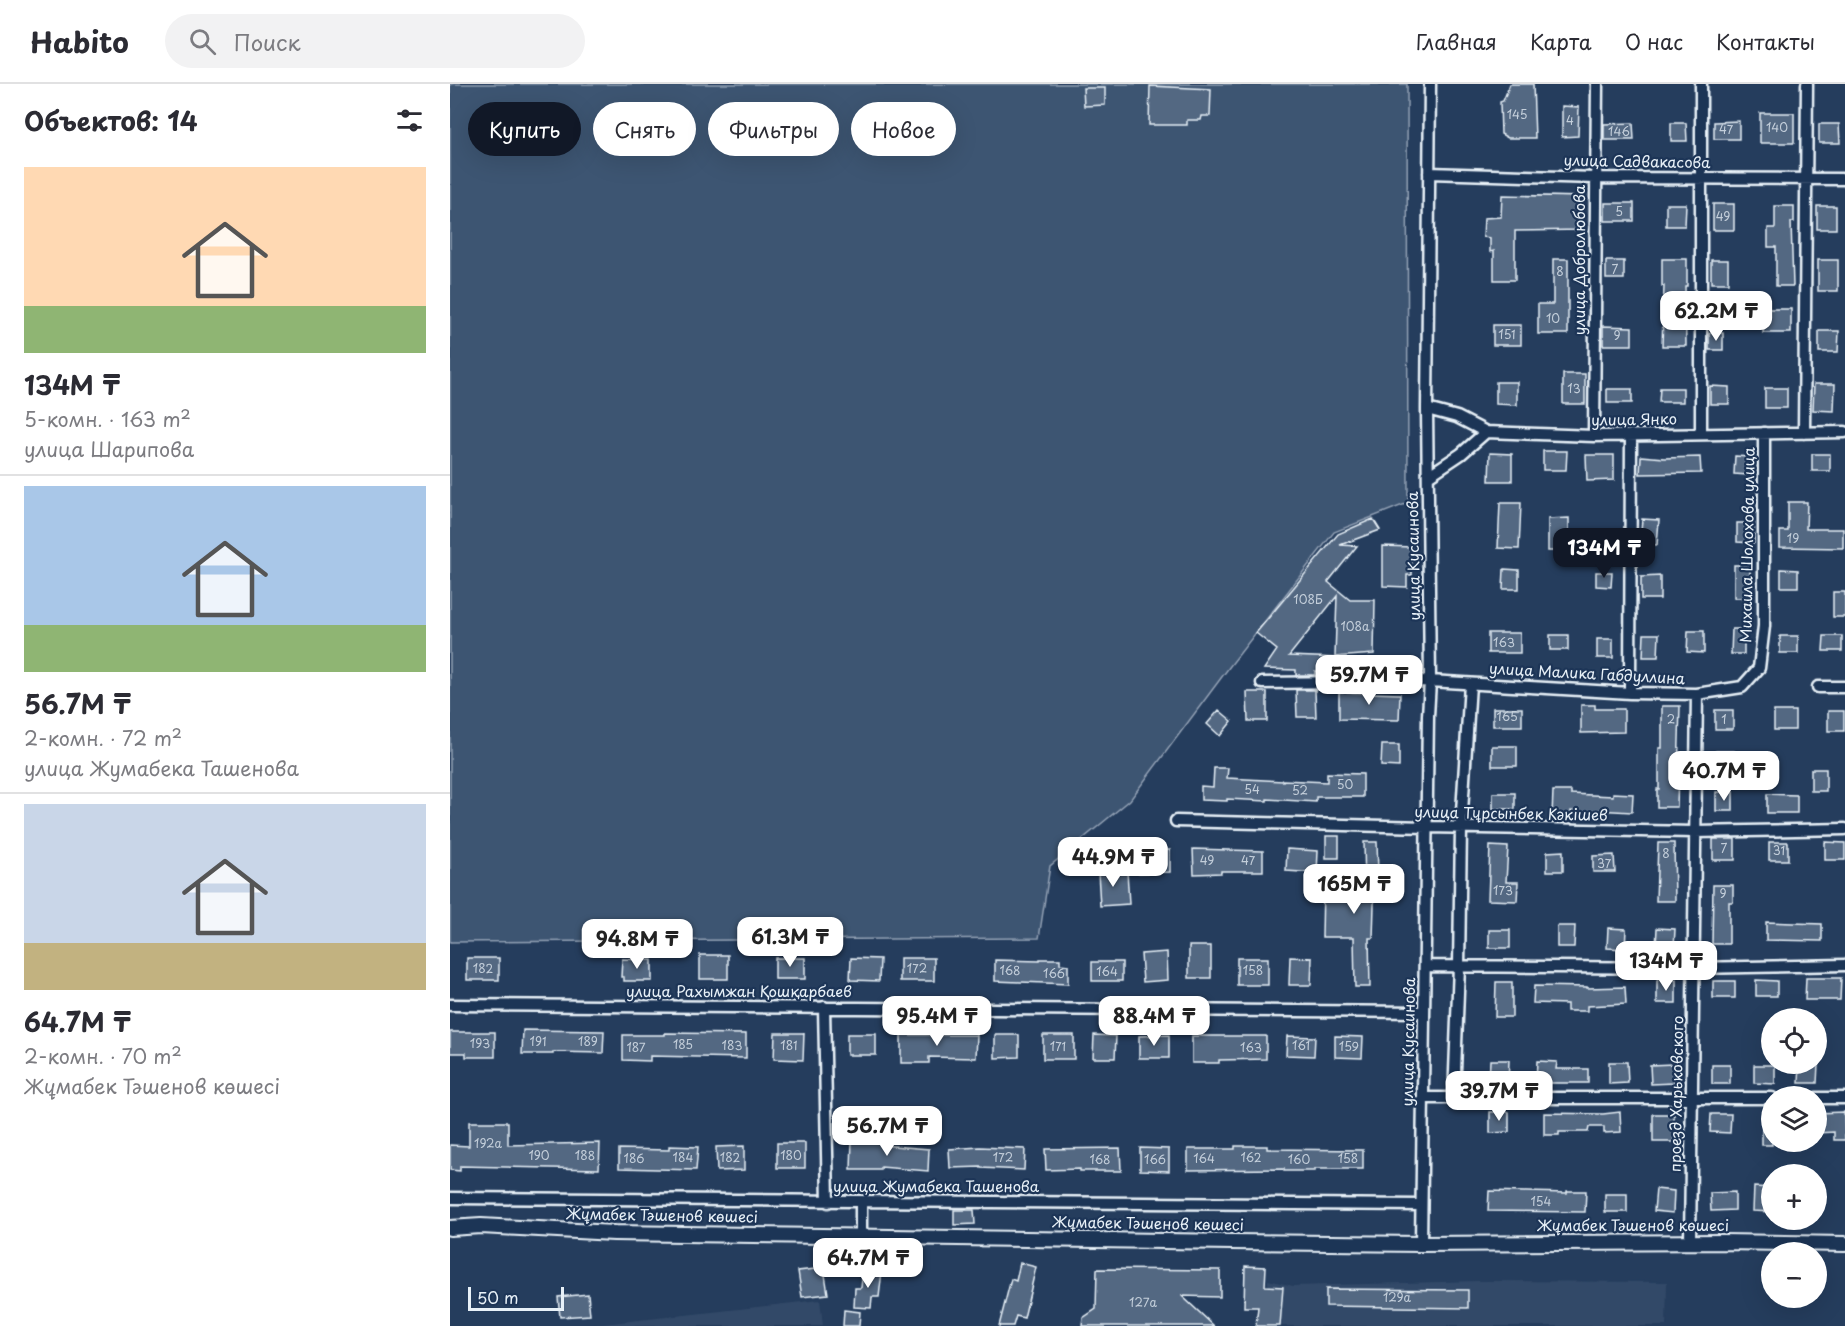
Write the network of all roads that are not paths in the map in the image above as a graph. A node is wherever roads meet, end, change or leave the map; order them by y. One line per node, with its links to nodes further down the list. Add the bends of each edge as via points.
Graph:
1 (1430, 84): 5 (street, улица Кусаинова)
2 (1597, 84): 6 (street, улица Добролюбова)
3 (1701, 84): 7 (street)
4 (1807, 84): 8 (street)
5 (1429, 173): 6 (street, улица Садвакасова); 10 (street, улица Кусаинова)
6 (1595, 178): 7 (street, улица Садвакасова); 17 (street, улица Добролюбова)
7 (1701, 178): 8 (street, улица Садвакасова); 15 (street)
8 (1806, 179): 9 (street, улица Садвакасова); 14 (street)
9 (1845, 179)
10 (1427, 409): 11 (street, улица Янко, via 1457,417); 18 (street, улица Кусаинова)
11 (1486, 432): 17 (street, улица Янко); 18 (street)
12 (1845, 432): 14 (street, улица Янко)
13 (1764, 433): 14 (street, улица Янко); 15 (street, улица Янко); 22 (street, Михаила Шолохова улица, via 1764,626 1759,668)
14 (1804, 433)
15 (1701, 434): 16 (street, улица Янко)
16 (1631, 435): 17 (street, улица Янко); 25 (street)
17 (1594, 436)
18 (1428, 476): 19 (street, улица Кусаинова)
19 (1430, 681): 20 (street, улица Малика Габдуллина); 21 (street, улица Малика Габдуллина); 28 (street, улица Кусаинова)
20 (1262, 683)
21 (1470, 684): 25 (street, улица Малика Габдуллина); 29 (street)
22 (1742, 687): 26 (street, улица Малика Габдуллина)
23 (1818, 687): 24 (street)
24 (1845, 687)
25 (1630, 693): 26 (street, улица Малика Габдуллина)
26 (1697, 694): 31 (street, проезд Харьковского)
27 (1176, 821): 28 (street, улица Тұрсынбек Кәкішев)
28 (1427, 827): 29 (street, улица Тұрсынбек Кәкішев); 33 (street, улица Кусаинова)
29 (1461, 828): 31 (street, улица Тұрсынбек Кәкішев); 34 (street)
30 (1845, 830): 31 (street, улица Тұрсынбек Кәкішев)
31 (1695, 832): 35 (street, проезд Харьковского)
32 (1845, 965): 35 (street)
33 (1425, 966): 34 (street); 38 (street, улица Кусаинова)
34 (1459, 966): 35 (street); 40 (street)
35 (1694, 968): 44 (street, проезд Харьковского)
36 (450, 1005): 37 (street, улица Рахымжан Қошқарбаев)
37 (824, 1007): 38 (street, улица Рахымжан Қошқарбаев); 46 (street)
38 (1424, 1012): 39 (street, улица Кусаинова)
39 (1423, 1098): 40 (street); 48 (street, улица Кусаинова)
40 (1454, 1098): 44 (street)
41 (1761, 1098): 44 (street)
42 (1827, 1098): 43 (street)
43 (1845, 1098)
44 (1692, 1099): 51 (street, проезд Харьковского)
45 (450, 1198): 46 (street, улица Жумабека Ташенова)
46 (828, 1202): 47 (street, улица Жумабека Ташенова)
47 (861, 1202): 48 (street, улица Жумабека Ташенова); 50 (street)
48 (1421, 1205): 52 (street, улица Кусаинова)
49 (450, 1228): 50 (main road, Жұмабек Тәшенов көшесі)
50 (861, 1236): 52 (main road, Жұмабек Тәшенов көшесі)
51 (1690, 1242): 52 (main road, Жұмабек Тәшенов көшесі); 53 (main road, Жұмабек Тәшенов көшесі)
52 (1421, 1244)
53 (1845, 1244)

